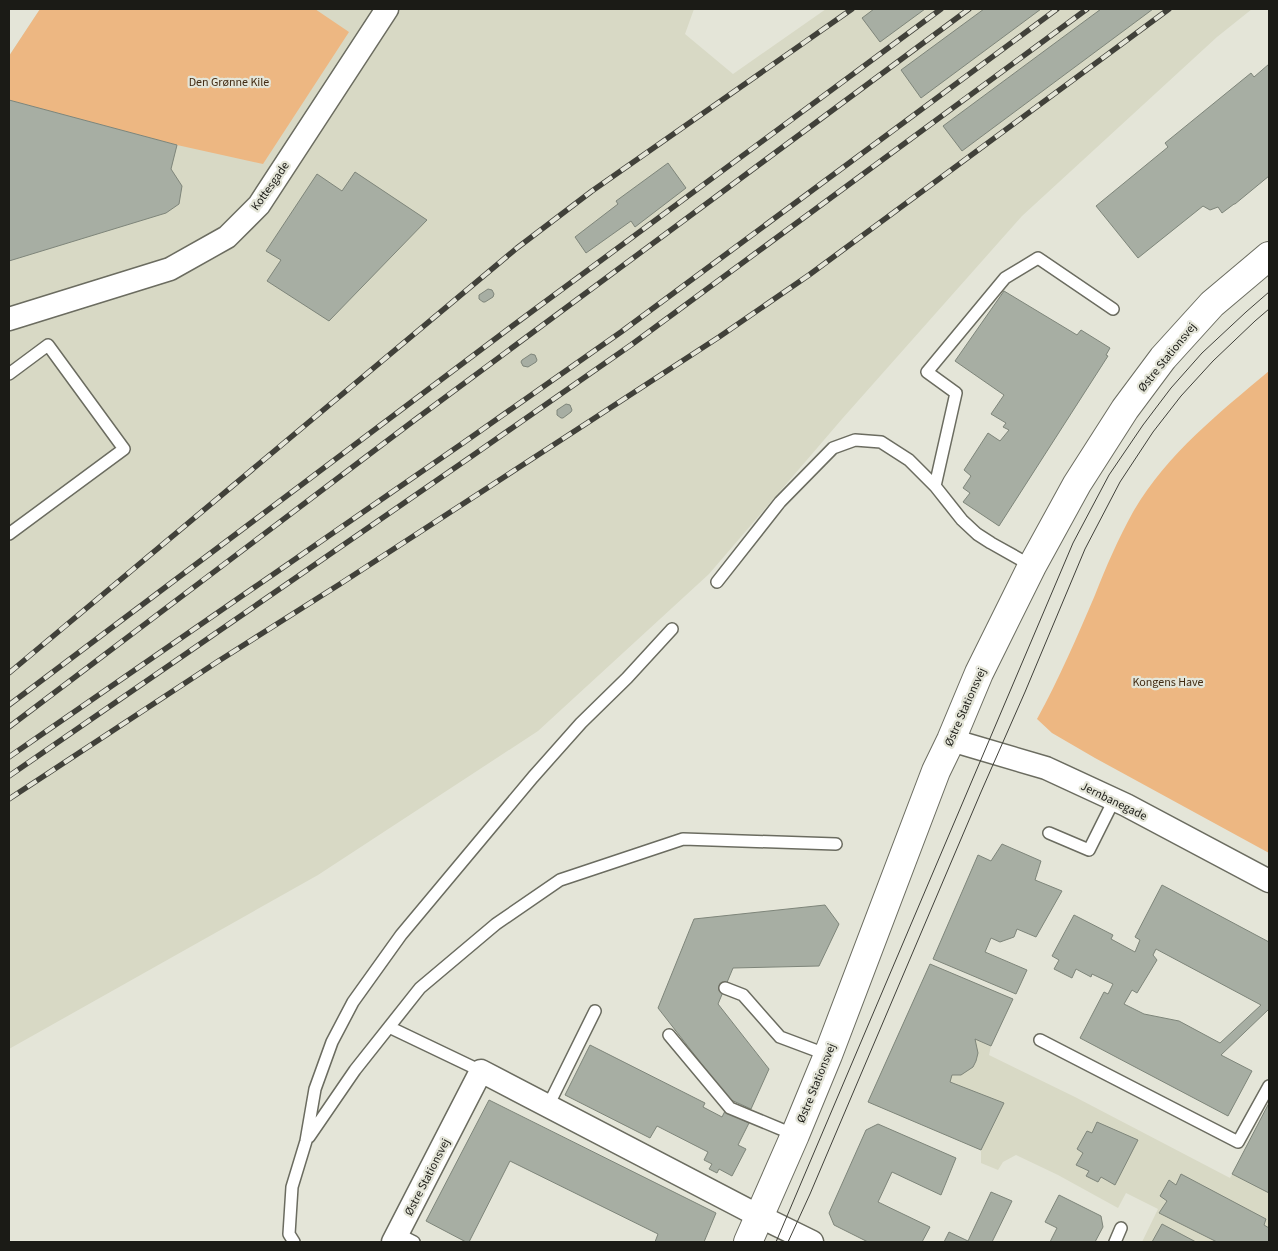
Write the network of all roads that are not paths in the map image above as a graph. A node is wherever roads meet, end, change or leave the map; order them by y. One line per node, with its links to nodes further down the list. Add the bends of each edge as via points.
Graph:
1 (387, 9): 4 (street, Kottesgade, via 259,205 227,238 170,269)
2 (1269, 256): 8 (street, Østre Stationsvej, via 1212,304 1163,358 1077,484)
3 (1113, 309): 6 (lane, via 1038,258 1005,278 927,372 956,393)
4 (9, 320)
5 (9, 374): 7 (lane, via 48,345 124,449)
6 (935, 486): 8 (lane, via 962,520 978,534); 9 (lane, via 909,460 882,442 855,440 833,448 780,502)
7 (9, 534)
8 (1032, 566): 11 (street, Østre Stationsvej, via 979,673)
9 (717, 582)
10 (672, 629): 26 (lane, via 533,777 395,943 353,1002 332,1042 314,1089)
11 (951, 740): 12 (street, Jernbanegade, via 1046,768); 21 (street, Østre Stationsvej, via 936,771)
12 (1114, 800): 13 (lane, via 1089,850); 15 (street, Jernbanegade)
13 (1049, 833)
14 (836, 844): 18 (lane, via 683,839 560,880 496,924 420,988)
15 (1269, 881)
16 (725, 988): 21 (lane, via 742,995 780,1037)
17 (596, 1011): 24 (lane)
18 (389, 1027): 22 (lane); 26 (lane)
19 (668, 1035): 25 (lane, via 730,1108)
20 (1040, 1040): 23 (lane, via 1238,1142)
21 (828, 1055): 25 (street, Østre Stationsvej)
22 (481, 1071): 24 (street); 29 (street, Østre Stationsvej)
23 (1269, 1086)
24 (548, 1106): 27 (street)
25 (795, 1135): 27 (street, Østre Stationsvej)
26 (306, 1141): 30 (lane, via 292,1187 289,1234)
27 (759, 1216): 31 (street, Østre Stationsvej); 32 (street)
28 (1122, 1228): 33 (lane)
29 (402, 1240)
30 (294, 1242)
31 (748, 1242)
32 (812, 1242)
33 (1114, 1242)

